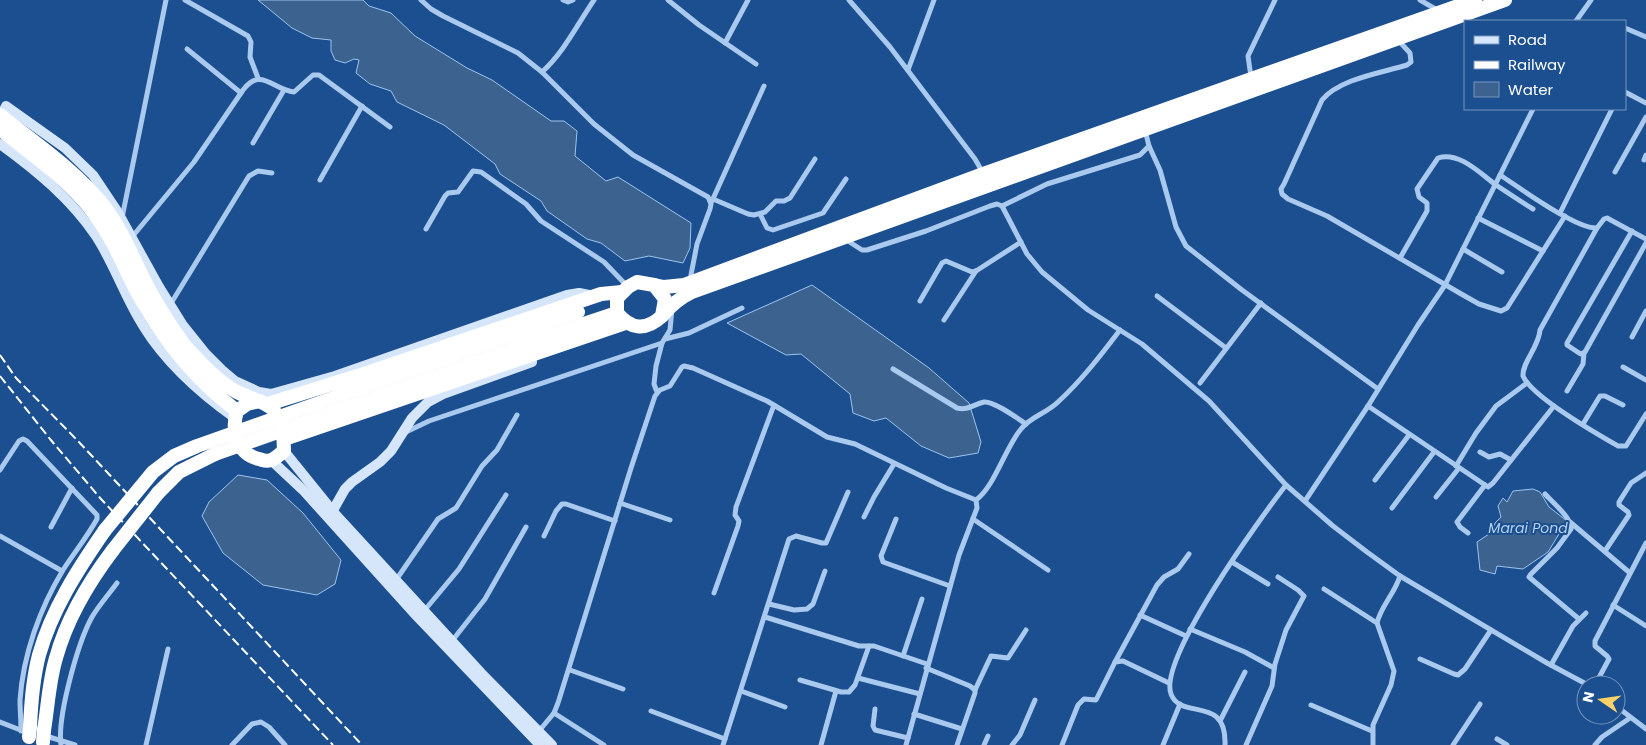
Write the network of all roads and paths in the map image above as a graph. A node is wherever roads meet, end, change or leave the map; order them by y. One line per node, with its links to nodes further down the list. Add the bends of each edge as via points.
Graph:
1 (166, 0): 58 (street)
2 (185, 0): 26 (street, via 248,36 250,57)
3 (421, 0): 25 (street, via 431,10 507,47)
4 (563, 0): 5 (street)
5 (573, 0)
6 (594, 0): 25 (street, via 562,51)
7 (668, 0): 21 (street)
8 (748, 0): 21 (street)
9 (849, 0): 24 (street)
10 (934, 0): 24 (street)
11 (1275, 0): 27 (street, via 1248,56)
12 (1420, 0): 16 (street)
13 (1475, 0): 16 (highway)
14 (1505, 0): 20 (highway)
15 (1591, 0): 17 (street)
16 (1442, 12): 27 (highway)
17 (1577, 20)
18 (1626, 28): 19 (street)
19 (1646, 37)
20 (1397, 39): 40 (highway); 68 (street, via 1410,53 1411,62 1328,92 1281,189 1288,198 1327,216)
21 (725, 43): 23 (street)
22 (187, 48): 30 (street)
23 (756, 64)
24 (908, 70): 47 (street, via 975,158)
25 (542, 72): 52 (street, via 594,124 633,155)
26 (258, 78): 29 (street); 30 (street, via 248,83)
27 (1251, 80): 47 (highway)
28 (764, 86): 52 (street)
29 (284, 90): 33 (street, via 294,92 313,75 319,75); 41 (street)
30 (241, 93): 62 (street, via 194,162)
31 (1626, 93): 32 (street)
32 (1646, 103)
33 (362, 106): 38 (street); 50 (street)
34 (1532, 110): 48 (street)
35 (1612, 110): 56 (street)
36 (2, 113): 58 (street, via 65,148 106,192); 90 (highway, bridge, via 84,183 103,206 118,227 171,326)
37 (1646, 118): 45 (street)
38 (390, 127)
39 (0, 129): 90 (highway, via 69,184 86,203 118,251 140,298)
40 (1144, 130): 43 (street); 63 (highway)
41 (253, 143)
42 (0, 144): 107 (street, via 30,165 84,220 104,248 139,318 193,386)
43 (1149, 146): 53 (street, via 1140,155 1047,184); 79 (street, via 1160,170 1176,227 1186,246)
44 (815, 160): 55 (street, via 790,198 776,201)
45 (1615, 172)
46 (272, 173): 80 (street, via 258,171 249,176)
47 (983, 174): 71 (highway)
48 (1500, 176): 51 (street); 56 (street)
49 (846, 179): 55 (street, via 823,213 773,230 767,228)
50 (320, 180)
51 (1496, 185): 54 (street); 57 (street); 68 (street, via 1467,164 1447,157 1438,158 1417,189 1419,197 1427,203 1426,211)
52 (712, 202): 55 (street, via 748,214); 71 (street, via 697,244)
53 (1002, 206): 63 (street, via 990,206 868,250); 65 (street)
54 (1532, 208)
55 (760, 214)
56 (1562, 215): 59 (street, via 1586,227); 67 (street)
57 (1478, 218): 66 (street); 67 (street)
58 (122, 219): 62 (street)
59 (1597, 228): 61 (street, via 1607,218); 98 (street, via 1540,330 1540,338 1522,373)
60 (426, 229): 74 (street, via 445,196 458,192 476,170 526,204 541,221 604,262)
61 (1632, 231): 64 (street); 92 (street, via 1567,343 1579,354)
62 (132, 237): 80 (street)
63 (844, 238): 78 (highway, via 692,292)
64 (1646, 241): 92 (street)
65 (1021, 242): 69 (street); 87 (street, via 1042,272 1088,310)
66 (1463, 249): 70 (street); 73 (street)
67 (1542, 251): 73 (street, via 1505,310 1479,304)
68 (1400, 258): 73 (street)
69 (976, 270): 77 (street, via 972,272 946,261 942,263); 85 (street)
70 (1502, 272)
71 (690, 282): 72 (highway, via 664,287)
72 (654, 285): 74 (highway, via 637,282); 83 (highway, via 665,299)
73 (1445, 285): 99 (street)
74 (623, 293): 75 (highway); 84 (highway); 86 (highway)
75 (595, 296): 96 (street, via 567,295 335,376 271,394); 102 (highway, via 364,374)
76 (1157, 296): 91 (street)
77 (920, 301)
78 (673, 303): 83 (highway); 89 (street, via 670,330)
79 (1261, 304): 91 (street); 99 (street)
80 (170, 305): 96 (street)
81 (742, 308): 89 (street, via 689,333)
82 (1646, 311): 88 (street)
83 (662, 316): 86 (highway, via 644,327)
84 (581, 318): 86 (highway); 218 (highway, bridge, via 215,454 179,472 113,550 86,590 68,624); 218 (highway, bridge, via 197,446 174,456 153,472 81,564 52,619 39,655 31,697)
85 (944, 320)
86 (618, 321): 112 (street, via 594,338 433,398 419,409); 114 (highway)
87 (1120, 330): 110 (street, via 1058,402); 124 (street, via 1142,344 1209,400)
88 (1632, 336)
89 (663, 341): 101 (street, via 656,366 654,384); 112 (street, via 428,421)
90 (179, 348): 96 (highway); 107 (highway)
91 (1226, 348): 97 (street)
92 (1584, 353): 100 (street, via 1583,364)
93 (1623, 366): 95 (street)
94 (893, 369): 110 (street, via 957,408 967,409 988,402)
95 (1646, 380)
96 (231, 383): 102 (highway)
97 (1200, 383)
98 (1527, 383): 106 (street); 120 (street, via 1496,406 1476,433)
99 (1378, 389): 105 (street)
100 (1567, 391)
101 (657, 392): 103 (street, via 670,386 682,367 689,367); 133 (street)
102 (264, 402): 107 (highway, via 247,404); 114 (highway, via 274,410 284,433)
103 (774, 405): 119 (street, via 827,437 855,444); 162 (street, via 736,507 738,526)
104 (1623, 405): 111 (street, via 1600,396)
105 (1368, 406): 113 (street); 132 (street)
106 (1554, 406): 111 (street); 118 (street)
107 (236, 414): 117 (highway, via 236,440 241,447 256,458)
108 (1646, 414): 111 (street, via 1623,447)
109 (517, 415): 157 (street, via 456,508 438,519)
110 (1026, 424): 131 (street)
111 (1583, 424)
112 (402, 434): 135 (street, via 380,462 345,489)
113 (1409, 434): 115 (street); 123 (street)
114 (284, 445): 117 (highway); 135 (street)
115 (1434, 452): 120 (street); 134 (street)
116 (1480, 452): 118 (street, via 1491,457 1498,453)
117 (272, 460): 195 (street, via 382,579)
118 (1511, 460): 125 (street, via 1490,486)
119 (894, 464): 131 (street); 136 (street)
120 (1458, 467): 125 (street); 130 (street)
121 (0, 470): 126 (street, via 16,444 23,439)
122 (1646, 473): 148 (street, via 1631,483 1619,502 1629,515)
123 (1375, 480)
124 (1286, 485): 132 (street); 150 (street)
125 (1485, 485): 144 (street, via 1458,518 1458,525)
126 (72, 488): 142 (street); 152 (street, via 98,519)
127 (848, 492): 164 (street, via 826,543 796,536 789,539)
128 (1544, 494): 141 (street)
129 (506, 495): 166 (street, via 459,569)
130 (1436, 497)
131 (976, 500): 138 (street)
132 (1306, 501): 155 (street)
133 (620, 503): 139 (street); 140 (street)
134 (1392, 508)
135 (332, 512): 157 (street)
136 (864, 517)
137 (896, 519): 160 (street, via 881,556 883,562)
138 (973, 519): 151 (street); 160 (street)
139 (670, 520)
140 (615, 521): 146 (street, via 562,504); 186 (street)
141 (1570, 522): 148 (street); 170 (street, via 1571,529 1530,577)
142 (51, 526)
143 (526, 527): 177 (street, via 485,599)
144 (1468, 533)
145 (0, 536): 152 (street)
146 (544, 536)
147 (1646, 543): 154 (street)
148 (1605, 551): 154 (street)
149 (1189, 554): 168 (street, via 1178,569 1160,580)
150 (1232, 562): 159 (street); 173 (street)
151 (1048, 570)
152 (62, 571): 218 (street, via 34,632 25,665 20,700)
153 (825, 571): 164 (street, via 813,604 807,610)
154 (1630, 573): 165 (street)
155 (1400, 576): 171 (street); 175 (street)
156 (1278, 577): 185 (street, via 1304,596 1286,630)
157 (396, 580): 166 (street)
158 (117, 582): 222 (street, via 84,634 68,691)
159 (1268, 584)
160 (950, 586): 184 (street)
161 (1324, 589): 171 (street)
162 (714, 593)
163 (922, 599): 180 (street)
164 (769, 604): 169 (street)
165 (1613, 605): 172 (street); 188 (street, via 1594,641 1609,659)
166 (424, 611): 177 (street)
167 (1586, 613): 170 (street)
168 (1140, 615): 176 (street); 182 (street)
169 (765, 617): 178 (street, via 859,646); 196 (street)
170 (1579, 619): 183 (street)
171 (1377, 623): 216 (street, via 1394,670)
172 (1646, 626)
173 (1190, 629): 176 (street); 185 (street)
174 (1026, 630): 194 (street, via 1008,658 991,656)
175 (1491, 630): 181 (street, via 1458,675); 183 (street)
176 (1186, 636): 192 (street)
177 (452, 641): 195 (street)
178 (869, 646): 180 (street); 189 (street)
179 (168, 649): 224 (street)
180 (903, 656): 184 (street)
181 (1420, 659)
182 (1115, 662): 192 (street, via 1123,661); 236 (street, via 1096,700 1084,699 1078,705)
183 (1551, 665): 190 (street)
184 (927, 666): 194 (street); 198 (street)
185 (1274, 668): 239 (street, via 1270,694)
186 (570, 670): 193 (street); 206 (street)
187 (1245, 672): 210 (street)
188 (1601, 675)
189 (858, 678): 197 (street, via 849,692); 198 (street)
190 (1576, 679)
191 (800, 680): 197 (street)
192 (1169, 683): 200 (street, via 1171,695)
193 (623, 689)
194 (975, 690): 214 (street)
195 (493, 691): 215 (street); 227 (street)
196 (740, 691): 203 (street); 220 (street)
197 (836, 691): 231 (street)
198 (920, 694): 207 (street)
199 (1035, 700): 235 (street, via 1020,735)
200 (1180, 704): 210 (street); 237 (street)
201 (1480, 704): 241 (street)
202 (1311, 705): 216 (street)
203 (785, 707)
204 (875, 709): 219 (street, via 875,730)
205 (651, 711): 220 (street)
206 (554, 713): 215 (street); 229 (street)
207 (914, 714): 214 (street); 219 (street)
208 (1626, 715): 209 (street)
209 (1630, 718): 213 (street); 243 (street)
210 (1221, 719): 238 (street)
211 (1646, 721): 213 (street)
212 (0, 722): 218 (street)
213 (1644, 728)
214 (962, 730): 233 (street)
215 (538, 731): 228 (street)
216 (1372, 731): 240 (street)
217 (988, 736): 234 (street)
218 (34, 737): 222 (street)
219 (908, 738): 232 (street)
220 (725, 739): 230 (street)
221 (1497, 739): 242 (street)
222 (61, 742): 223 (street)
223 (75, 745)
224 (146, 745)
225 (232, 745): 226 (street, via 252,724 261,722)
226 (286, 745)
227 (540, 745)
228 (552, 745)
229 (604, 745)
230 (723, 745)
231 (821, 745)
232 (906, 745)
233 (957, 745)
234 (984, 745)
235 (1012, 745)
236 (1062, 745)
237 (1163, 745)
238 (1225, 745)
239 (1246, 745)
240 (1373, 745)
241 (1453, 745)
242 (1506, 745)
243 (1595, 745)

